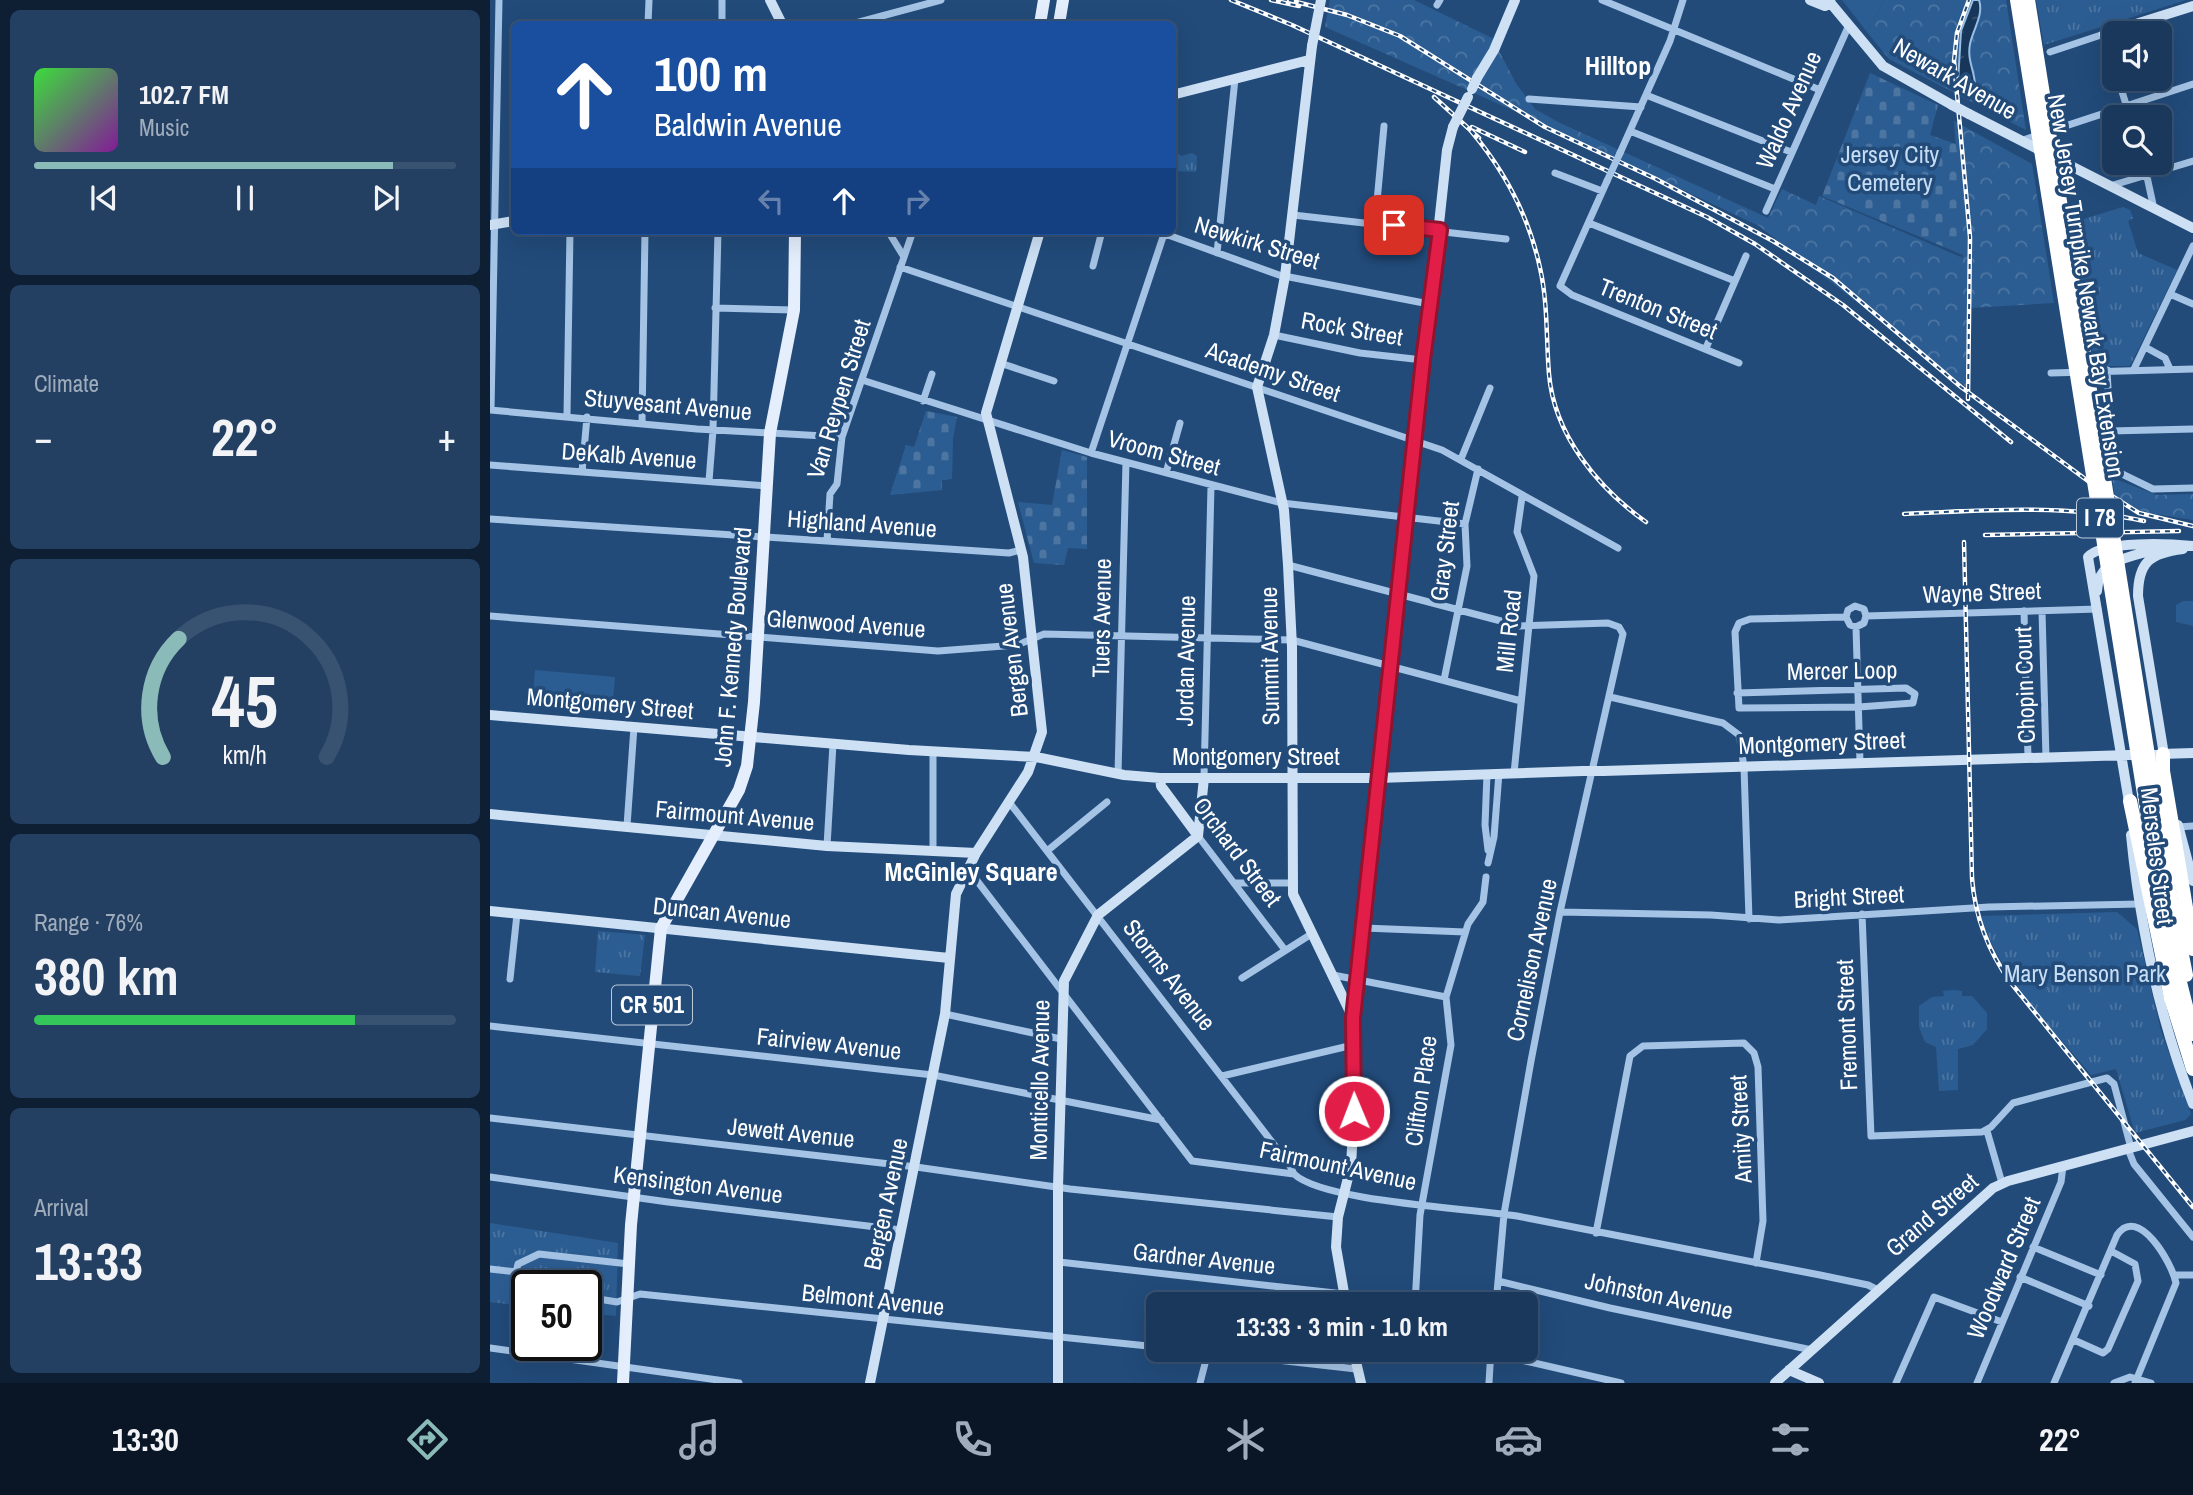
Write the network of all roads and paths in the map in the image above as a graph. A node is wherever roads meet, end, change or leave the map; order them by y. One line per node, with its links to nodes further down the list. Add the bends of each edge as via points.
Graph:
1 (499, 0): 58 (street)
2 (649, 0): 18 (street)
3 (722, 0): 19 (street)
4 (770, 0): 20 (main road)
5 (941, 0): 21 (street)
6 (1044, 0): 22 (main road)
7 (1050, 0): 23 (main road)
8 (1063, 0): 24 (main road)
9 (1321, 0): 30 (main road, bridge)
10 (1515, 0): 60 (main road, bridge, via 1453,127)
11 (1602, 0): 27 (street)
12 (1683, 0): 27 (street)
13 (1810, 0): 16 (main road, via 1825,6)
14 (2017, 0): 226 (highway, New Jersey Turnpike Newark Bay Extension / I 78, bridge, via 2164,919)
15 (2028, 0): 222 (highway, New Jersey Turnpike Newark Bay Extension / I 78, bridge, via 2172,906)
16 (1830, 1): 26 (main road, Newark Avenue)
17 (2193, 6): 25 (main road)
18 (648, 21)
19 (722, 21)
20 (780, 21)
21 (863, 21)
22 (1040, 21)
23 (1047, 21)
24 (1060, 21)
25 (2145, 21)
26 (1849, 25): 33 (street, Waldo Avenue); 43 (main road, Newark Avenue, bridge, via 1883,66)
27 (1674, 29): 33 (street); 36 (street)
28 (2102, 35): 29 (street)
29 (2050, 52)
30 (1309, 60): 31 (main road); 54 (main road)
31 (1235, 79): 35 (main road); 73 (street)
32 (2193, 84): 38 (street)
33 (1820, 90): 44 (street, Waldo Avenue)
34 (2122, 91): 38 (street)
35 (1176, 93)
36 (1646, 94): 39 (street); 44 (street)
37 (1529, 99): 39 (street)
38 (2126, 105)
39 (1640, 107): 42 (street)
40 (2102, 113): 43 (street)
41 (1384, 126): 56 (street)
42 (1630, 131): 50 (street); 51 (street, bridge)
43 (2020, 141): 49 (main road, Newark Avenue)
44 (1791, 152): 50 (street, Waldo Avenue)
45 (2193, 160): 46 (street)
46 (2172, 167)
47 (1555, 173): 51 (street)
48 (2147, 175): 49 (street); 52 (street)
49 (2109, 187): 52 (main road, Newark Avenue)
50 (1775, 190): 53 (street, Waldo Avenue)
51 (1602, 191): 57 (street)
52 (2154, 209): 59 (main road, Newark Avenue)
53 (1766, 211)
54 (1293, 215): 56 (street); 78 (main road)
55 (511, 222): 58 (main road)
56 (1375, 223): 60 (street)
57 (1589, 223): 79 (street); 89 (street, Trenton Street, via 1560,286)
58 (492, 225): 104 (street)
59 (2193, 228)
60 (1440, 230): 71 (street); 81 (main road)
61 (570, 235): 105 (street)
62 (645, 235): 108 (street)
63 (718, 235): 84 (street)
64 (796, 235): 85 (main road, John F. Kennedy Boulevard / CR 501)
65 (890, 235): 75 (street)
66 (912, 235): 75 (street, Van Reypen Street)
67 (1039, 235): 83 (main road, Bergen Avenue)
68 (1101, 235): 76 (street)
69 (1159, 235): 87 (street)
70 (1168, 235): 73 (street, Newkirk Street)
71 (1506, 239)
72 (2193, 246): 80 (street)
73 (1217, 253): 78 (street, Newkirk Street)
74 (1746, 256): 79 (street)
75 (904, 257): 77 (street, Van Reypen Street)
76 (1093, 266)
77 (900, 267): 83 (street, Academy Street); 99 (street, Van Reypen Street)
78 (1285, 276): 81 (street, Newkirk Street); 86 (main road)
79 (1735, 281): 89 (street)
80 (2170, 294): 82 (street); 88 (street)
81 (1429, 304): 90 (main road)
82 (2193, 304)
83 (1017, 307): 87 (street, Academy Street); 91 (main road, Bergen Avenue)
84 (715, 308): 85 (street); 111 (street)
85 (794, 310): 113 (main road, John F. Kennedy Boulevard / CR 501)
86 (1274, 335): 90 (street, Rock Street, via 1360,353); 101 (main road)
87 (1129, 342): 101 (street, Academy Street); 116 (street)
88 (2144, 347): 93 (street); 94 (street, via 2165,358)
89 (1706, 348): 92 (street, Trenton Street)
90 (1423, 360): 115 (main road)
91 (1000, 363): 100 (street); 107 (main road, Bergen Avenue)
92 (1739, 363)
93 (2134, 369): 94 (street); 96 (street)
94 (2169, 369): 95 (street)
95 (2193, 369)
96 (2106, 370): 97 (street); 112 (street)
97 (2051, 373)
98 (932, 374): 103 (street)
99 (862, 380): 103 (street, Vroom Street); 114 (street, Van Reypen Street)
100 (1054, 381)
101 (1257, 387): 115 (street, Academy Street); 128 (main road, Summit Avenue)
102 (1490, 388): 117 (street)
103 (923, 401): 107 (street, Vroom Street)
104 (490, 410): 105 (street, Stuyvesant Avenue)
105 (567, 415): 106 (street, Stuyvesant Avenue)
106 (587, 417): 108 (street, Stuyvesant Avenue); 121 (street)
107 (986, 421): 116 (street, Vroom Street); 136 (main road, Bergen Avenue)
108 (642, 423): 111 (street, Stuyvesant Avenue)
109 (1180, 423): 122 (street)
110 (2193, 429): 112 (street)
111 (713, 430): 113 (street, Stuyvesant Avenue); 123 (street)
112 (2110, 431): 126 (street, via 2118,470 2153,489)
113 (769, 433): 114 (street, Stuyvesant Avenue); 124 (main road, John F. Kennedy Boulevard / CR 501)
114 (842, 438): 133 (street, Van Reypen Street, via 837,484 830,494)
115 (1415, 440): 117 (street, Academy Street); 129 (main road)
116 (1091, 453): 118 (street, Vroom Street)
117 (1461, 459): 120 (street, Academy Street)
118 (1126, 462): 122 (street, Vroom Street); 150 (street, Tuers Avenue)
119 (490, 465): 121 (street, DeKalb Avenue)
120 (1478, 469): 127 (street, Academy Street); 131 (street, Gray Street)
121 (582, 472): 123 (street, DeKalb Avenue)
122 (1166, 473): 125 (street, Vroom Street)
123 (709, 481): 124 (street, DeKalb Avenue)
124 (766, 486): 132 (main road, John F. Kennedy Boulevard / CR 501)
125 (1211, 486): 128 (street, Vroom Street); 152 (street, Jordan Avenue)
126 (2193, 488)
127 (1522, 497): 135 (street, Academy Street); 148 (street, Mill Road, via 1517,532 1534,576)
128 (1282, 503): 129 (street, Vroom Street); 137 (main road, Summit Avenue)
129 (1408, 517): 131 (street, Vroom Street); 138 (main road)
130 (490, 519): 132 (street, Highland Avenue)
131 (1465, 524): 141 (street, Gray Street, via 1467,566)
132 (764, 537): 133 (street, Highland Avenue); 151 (main road, John F. Kennedy Boulevard / CR 501)
133 (827, 541): 136 (street, Highland Avenue, via 1009,553)
134 (2191, 547): 139 (main road, via 2149,560 2138,576); 140 (main road, via 2158,549 2105,567 2097,583); 140 (main road, via 2154,544 2091,553 2088,568)
135 (1618, 548)
136 (1021, 550): 153 (main road, Bergen Avenue)
137 (1288, 565): 138 (street); 154 (main road, Summit Avenue)
138 (1399, 594): 141 (street); 155 (main road)
139 (2138, 596): 140 (main road, via 2126,583 2112,582); 167 (main road)
140 (2098, 609): 143 (street, Wayne Street); 169 (main road, Merseles Street)
141 (1457, 610): 148 (street); 156 (street, Gray Street)
142 (2024, 611): 143 (street, Wayne Street); 145 (street, Wayne Street); 171 (street, Chopin Court)
143 (2042, 611): 172 (street, Chopin Court)
144 (490, 616): 151 (street, Glenwood Avenue)
145 (1867, 616): 146 (street, Wayne Street, via 1855,606); 149 (street)
146 (1846, 617): 147 (street, Wayne Street, via 1750,618); 149 (street)
147 (1739, 623): 158 (street, Mercer Loop, via 1735,632)
148 (1530, 627): 159 (street, Cornelison Avenue, via 1608,623 1619,627 1623,640); 160 (street, Mill Road)
149 (1856, 627): 157 (street)
150 (1122, 635): 152 (street, Glenwood Avenue); 153 (street, Glenwood Avenue, via 1044,634); 175 (street, Tuers Avenue)
151 (759, 637): 153 (street, Glenwood Avenue, via 938,651); 164 (main road, John F. Kennedy Boulevard / CR 501)
152 (1208, 638): 154 (street, Glenwood Avenue); 180 (street, Jordan Avenue)
153 (1031, 640): 170 (main road, Bergen Avenue, via 1042,727)
154 (1292, 640): 155 (street, Glenwood Avenue); 178 (main road, Summit Avenue)
155 (1391, 666): 156 (street, Glenwood Avenue); 181 (main road)
156 (1444, 680): 160 (street, Glenwood Avenue)
157 (1858, 690): 158 (street, Mercer Loop); 161 (street); 161 (street, Mercer Loop, via 1906,688 1916,696 1908,705)
158 (1737, 694): 161 (street, Mercer Loop, via 1738,706)
159 (1610, 697): 174 (street, via 1733,727 1742,743); 203 (street, Cornelison Avenue)
160 (1521, 701): 177 (street, Mill Road)
161 (1859, 707): 173 (street)
162 (490, 715): 163 (main road, Montgomery Street)
163 (634, 727): 164 (main road, Montgomery Street); 186 (street)
164 (750, 738): 165 (main road, Montgomery Street); 189 (main road, John F. Kennedy Boulevard / CR 501, via 745,776)
165 (833, 744): 166 (main road, Montgomery Street); 191 (street)
166 (933, 751): 170 (main road, Montgomery Street); 192 (street)
167 (2163, 754): 168 (main road, Montgomery Street); 169 (main road, Montgomery Street); 188 (main road); 213 (highway, via 2162,771)
168 (2193, 754)
169 (2122, 755): 172 (main road, Montgomery Street); 182 (main road, Merseles Street)
170 (1036, 757): 175 (main road, Montgomery Street); 183 (main road, Bergen Avenue)
171 (2028, 758): 172 (main road, Montgomery Street); 173 (main road, Montgomery Street)
172 (2046, 758)
173 (1860, 763): 174 (main road, Montgomery Street)
174 (1744, 767): 177 (main road, Montgomery Street, bridge); 208 (street)
175 (1118, 774): 179 (main road, Montgomery Street)
176 (1493, 774): 177 (main road, Montgomery Street); 181 (main road, Montgomery Street); 195 (street, via 1494,837)
177 (1514, 774)
178 (1293, 777): 180 (main road, Montgomery Street); 181 (main road, Montgomery Street); 200 (main road, Summit Avenue)
179 (1160, 778): 180 (main road, Montgomery Street); 190 (main road, Orchard Street, via 1161,786)
180 (1205, 778): 190 (main road, Jordan Avenue)
181 (1378, 778): 210 (main road)
182 (2130, 801): 201 (main road, Merseles Street); 207 (highway)
183 (1009, 802): 193 (street, Storms Avenue); 194 (main road, Bergen Avenue)
184 (1107, 802): 193 (street)
185 (490, 814): 186 (main road, Fairmount Avenue)
186 (627, 826): 189 (main road, Fairmount Avenue)
187 (2193, 826): 188 (street)
188 (2178, 827): 198 (main road)
189 (713, 835): 191 (main road, Fairmount Avenue); 209 (main road, John F. Kennedy Boulevard / CR 501)
190 (1198, 836): 199 (street, Orchard Street); 206 (main road, Monticello Avenue)
191 (827, 846): 192 (main road, Fairmount Avenue)
192 (933, 850): 194 (main road, Fairmount Avenue)
193 (1047, 851): 206 (street, Storms Avenue)
194 (976, 853): 196 (main road, Bergen Avenue)
195 (1488, 863)
196 (968, 869): 215 (main road, Bergen Avenue, via 956,894); 220 (street, Fairmount Avenue)
197 (1486, 877): 211 (street, via 1483,902)
198 (2193, 881)
199 (1234, 883): 200 (street); 214 (street, Orchard Street)
200 (1292, 883): 212 (main road, Summit Avenue)
201 (2140, 904): 205 (street, Bright Street); 207 (highway); 231 (main road, Merseles Street)
202 (490, 911): 204 (main road, Duncan Avenue)
203 (1560, 912): 208 (street, Bright Street); 252 (street, Cornelison Avenue)
204 (517, 914): 209 (main road, Duncan Avenue); 218 (street)
205 (1862, 914): 208 (street, Bright Street); 239 (street, Fremont Street, via 1871,1136)
206 (1098, 915): 220 (main road, Monticello Avenue); 234 (street, Storms Avenue)
207 (2152, 915): 232 (highway, bridge)
208 (1749, 919)
209 (661, 928): 215 (main road, Duncan Avenue); 228 (main road, John F. Kennedy Boulevard / CR 501)
210 (1367, 929): 211 (street); 219 (main road)
211 (1465, 932): 221 (street)
212 (1313, 933): 214 (street); 216 (main road, Summit Avenue)
213 (2193, 948)
214 (1285, 950): 217 (street)
215 (949, 958): 223 (main road, Bergen Avenue)
216 (1333, 975): 219 (street); 224 (main road, Summit Avenue)
217 (1242, 978)
218 (510, 979)
219 (1359, 979): 221 (street); 224 (main road)
220 (1062, 993): 227 (main road, Monticello Avenue); 238 (street, Fairmount Avenue)
221 (1447, 997): 251 (street, Clifton Place, via 1451,1045)
222 (2193, 1000)
223 (945, 1014): 227 (street); 233 (main road, Bergen Avenue)
224 (1353, 1018): 229 (main road, Summit Avenue)
225 (490, 1026): 228 (street, Fairview Avenue)
226 (2193, 1034)
227 (1061, 1039): 235 (main road, Monticello Avenue)
228 (647, 1044): 233 (street, Fairview Avenue); 241 (main road, John F. Kennedy Boulevard / CR 501)
229 (1353, 1045): 234 (street); 249 (main road, Summit Avenue, via 1354,1111)
230 (2193, 1053): 231 (street)
231 (2175, 1058): 236 (main road, Merseles Street)
232 (2193, 1069)
233 (933, 1075): 235 (street, Fairview Avenue); 243 (main road, Bergen Avenue)
234 (1222, 1076): 245 (street, Storms Avenue)
235 (1060, 1102): 238 (street, Fairview Avenue); 248 (main road, Monticello Avenue)
236 (2193, 1104)
237 (490, 1118): 241 (street, Jewett Avenue)
238 (1161, 1120): 245 (street, Fairmount Avenue, via 1192,1161)
239 (1987, 1130): 242 (street, via 2013,1103 2107,1078 2114,1084); 247 (street)
240 (2193, 1132): 242 (main road, Grand Street)
241 (639, 1135): 243 (street, Jewett Avenue); 250 (main road, John F. Kennedy Boulevard / CR 501)
242 (2130, 1149): 244 (main road, Grand Street); 256 (street, via 2134,1164)
243 (916, 1167): 248 (street, Jewett Avenue); 254 (main road, Bergen Avenue)
244 (2063, 1167): 247 (main road, Grand Street); 257 (street, Woodward Street)
245 (1294, 1174): 249 (street, Fairmount Avenue, via 1302,1181)
246 (490, 1177): 250 (street, Kensington Avenue)
247 (2002, 1183): 270 (main road, Grand Street)
248 (1058, 1186): 253 (street, Jewett Avenue); 259 (main road, Monticello Avenue)
249 (1346, 1193): 251 (street, Fairmount Avenue); 253 (main road, Summit Avenue)
250 (634, 1197): 254 (street, Kensington Avenue); 261 (main road, John F. Kennedy Boulevard / CR 501)
251 (1423, 1205): 252 (street, Fairmount Avenue); 273 (street, Clifton Place)
252 (1504, 1214): 255 (street, Fairmount Avenue); 269 (street, Cornelison Avenue)
253 (1338, 1217): 272 (main road, Summit Avenue, via 1336,1247)
254 (901, 1230): 278 (main road, Bergen Avenue)
255 (1595, 1233): 260 (street, Fairmount Avenue); 260 (street, Amity Street, via 1630,1056 1644,1046 1744,1043 1754,1053 1759,1083 1763,1221)
256 (2193, 1237)
257 (2033, 1247): 265 (street); 267 (street, Woodward Street)
258 (2111, 1251): 265 (street); 268 (street, via 2123,1227 2130,1224 2143,1229); 281 (street, via 2135,1264 2138,1281 2108,1349 2103,1353)
259 (1059, 1262): 271 (street, Gardner Avenue); 280 (main road, Monticello Avenue)
260 (1756, 1263): 270 (street, Fairmount Avenue)
261 (629, 1264): 263 (street, via 539,1254 527,1257); 275 (main road, John F. Kennedy Boulevard / CR 501)
262 (490, 1269): 264 (street)
263 (517, 1270)
264 (511, 1271)
265 (2101, 1275): 277 (street)
266 (2193, 1275): 268 (street)
267 (2020, 1277): 277 (street); 279 (street, Woodward Street)
268 (2176, 1279): 293 (street)
269 (1498, 1281): 274 (street, Cornelison Avenue); 284 (street, Johnston Avenue)
270 (1878, 1290): 284 (main road, Grand Street)
271 (1291, 1292)
272 (1344, 1292)
273 (1416, 1292)
274 (1497, 1292)
275 (629, 1298): 276 (street, Belmont Avenue); 278 (street, Belmont Avenue, via 640,1294); 290 (main road, John F. Kennedy Boulevard / CR 501)
276 (602, 1300)
277 (2089, 1306): 281 (street)
278 (884, 1321): 280 (street, Belmont Avenue); 296 (main road, Bergen Avenue)
279 (2001, 1322): 304 (street, via 1934,1297); 305 (street, Woodward Street)
280 (1058, 1336): 282 (street, Belmont Avenue); 297 (main road, Monticello Avenue)
281 (2074, 1340): 306 (street)
282 (1146, 1346)
283 (490, 1348): 290 (street)
284 (1812, 1350): 292 (main road, Grand Street)
285 (1205, 1362): 298 (street)
286 (1295, 1362): 291 (street)
287 (1355, 1362): 291 (main road)
288 (1490, 1362): 300 (street)
289 (1536, 1362): 301 (street)
290 (625, 1367): 294 (main road, John F. Kennedy Boulevard / CR 501); 295 (street)
291 (1356, 1369): 299 (main road)
292 (1789, 1370): 302 (main road, Grand Street); 303 (main road)
293 (2136, 1380): 307 (street); 308 (street)
294 (623, 1383)
295 (739, 1383)
296 (870, 1383)
297 (1058, 1383)
298 (1200, 1383)
299 (1361, 1383)
300 (1489, 1383)
301 (1621, 1383)
302 (1775, 1383)
303 (1819, 1383)
304 (1896, 1383)
305 (1977, 1383)
306 (2054, 1383)
307 (2114, 1383)
308 (2151, 1383)

